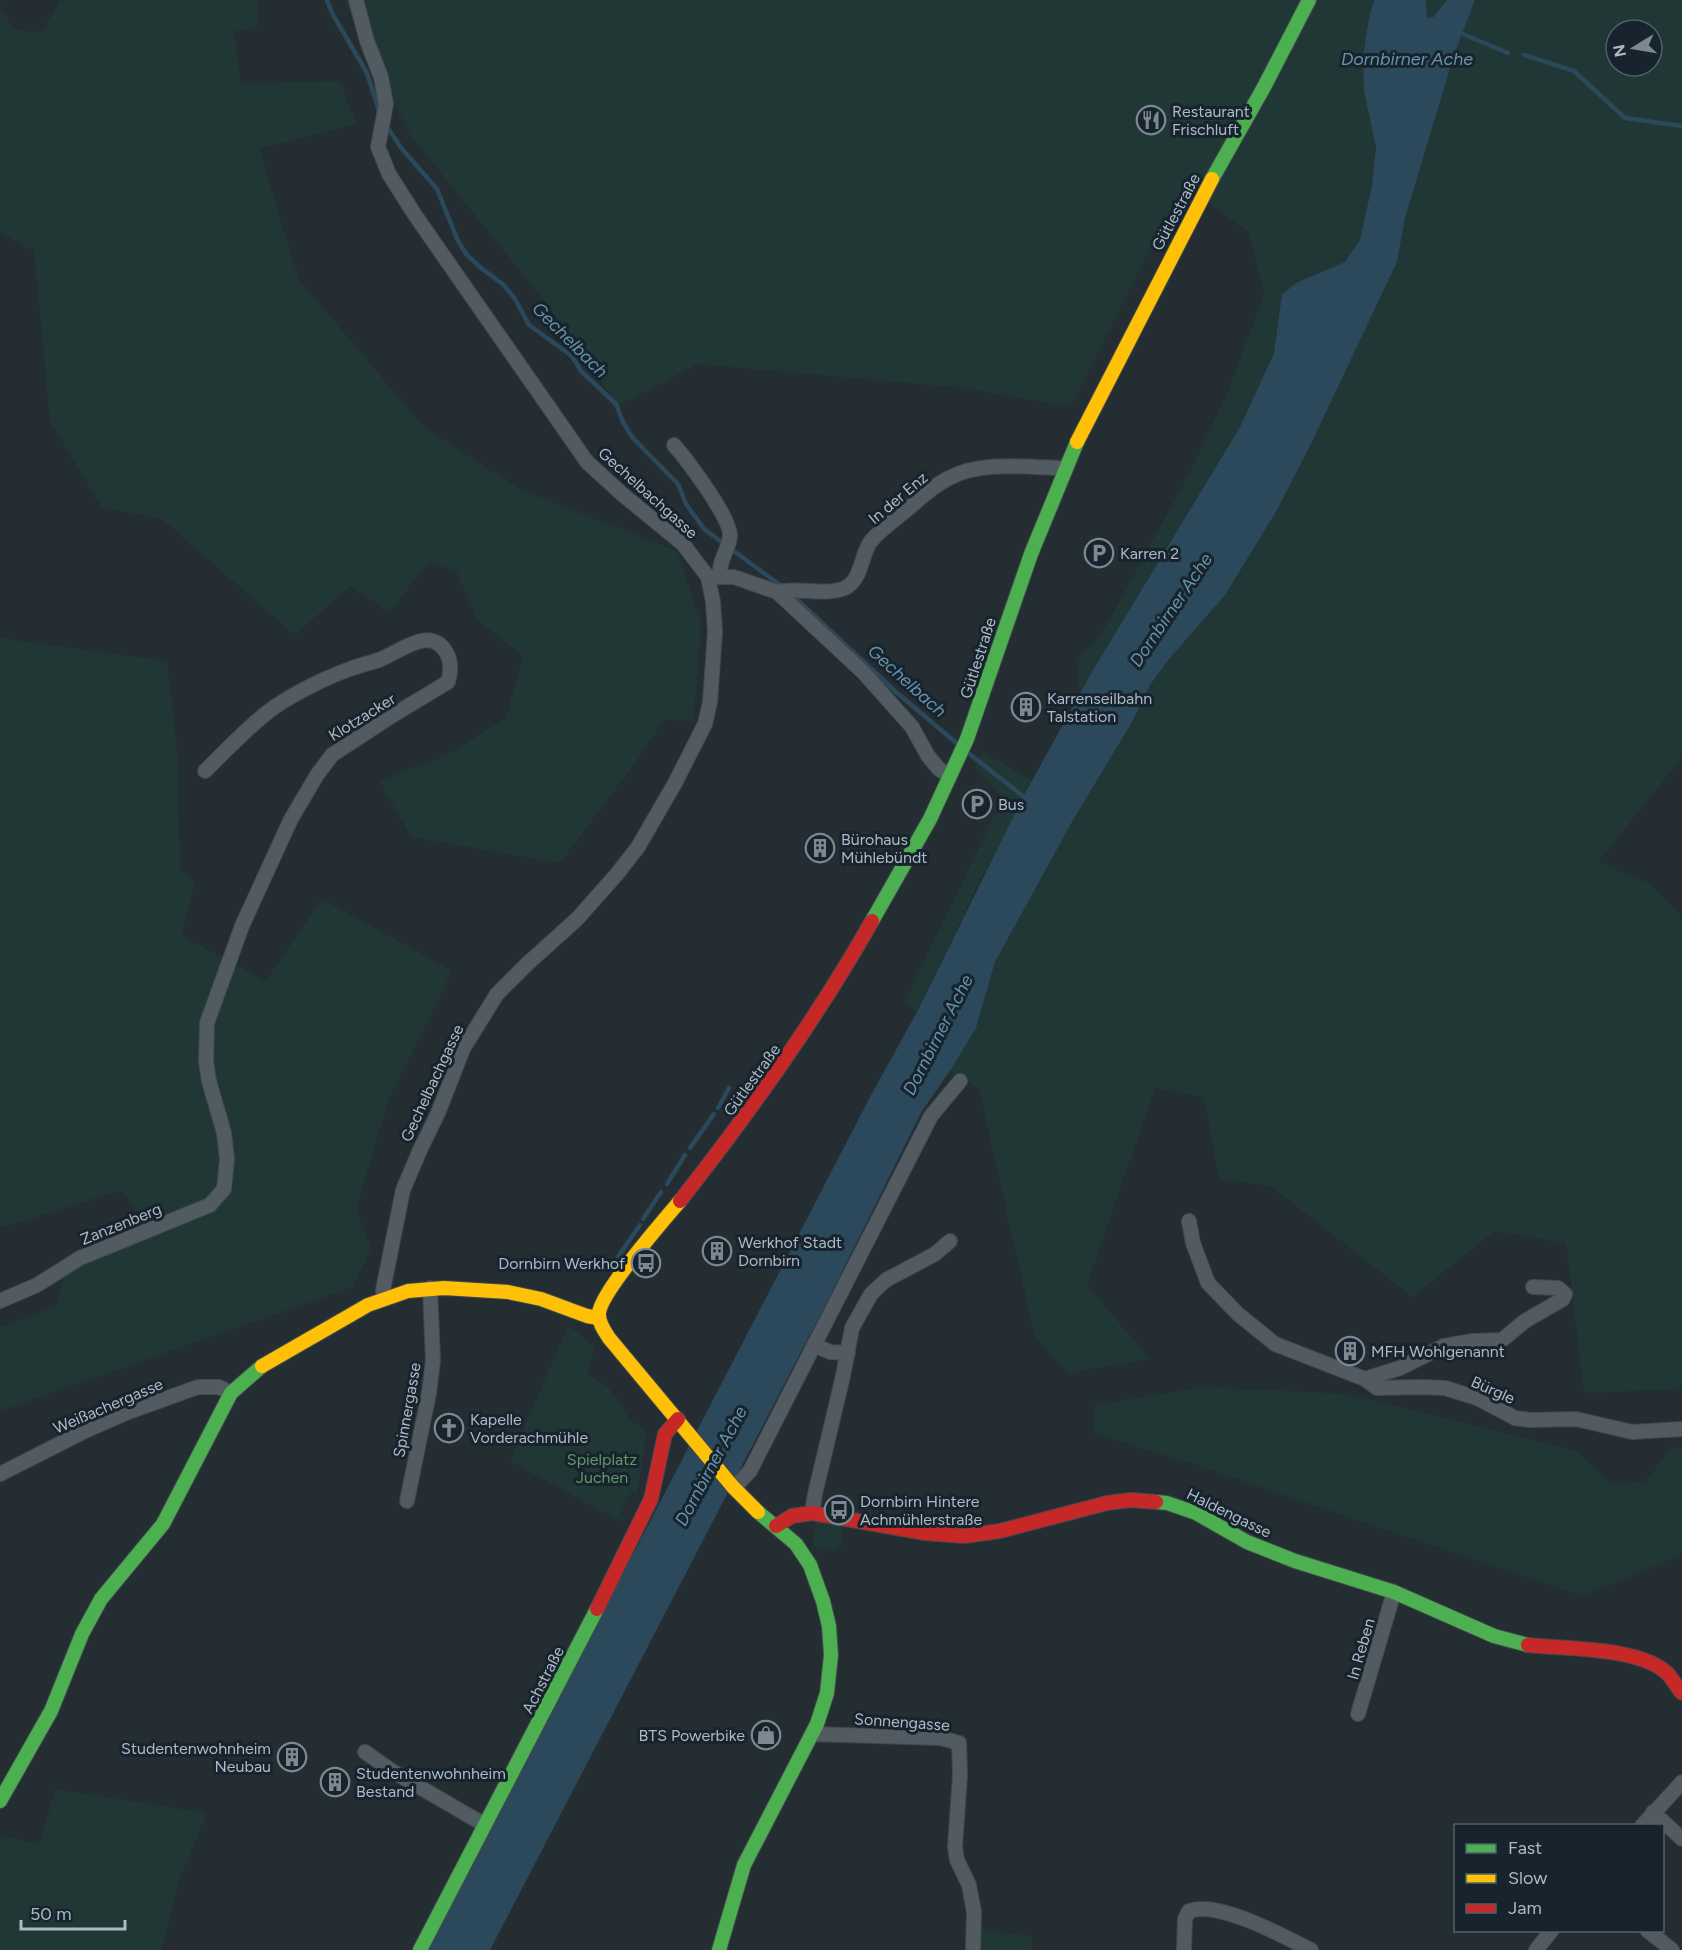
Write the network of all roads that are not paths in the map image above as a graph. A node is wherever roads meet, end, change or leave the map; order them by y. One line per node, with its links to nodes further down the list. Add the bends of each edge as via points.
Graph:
1 (356, 0): 5 (street, Gechelbachgasse, via 386,104 378,147 397,187 579,452 597,472 683,544)
2 (1308, 0): 4 (street, Gütlestraße, via 1119,356)
3 (674, 444): 5 (street, via 722,514 730,533)
4 (1066, 468): 6 (street, In der Enz, via 989,467 948,478 870,542 853,582 835,590); 8 (street, Gütlestraße, via 1030,554 967,739)
5 (714, 577): 6 (street, In der Enz, via 734,577); 15 (street, Gechelbachgasse, via 710,702 700,735 638,846 617,874 577,919 497,994 463,1049 404,1190 383,1290)
6 (779, 592): 8 (street, In der Enz, via 863,672 912,727 928,756)
7 (206, 771): 10 (street, Klotzacker, via 277,705 322,681 424,640 444,647 449,656 448,682 332,755 291,819 242,926 207,1023 206,1061 224,1133)
8 (950, 776): 17 (street, Gütlestraße, via 873,921 801,1039 738,1127 608,1291)
9 (960, 1081): 18 (street, via 931,1116)
10 (226, 1159): 16 (street, Zanzenberg, via 225,1189 210,1205 80,1258 37,1285)
11 (1189, 1221): 20 (street, Bürgle, via 1192,1243 1208,1283 1238,1314 1275,1344)
12 (950, 1241): 19 (street, via 935,1254 886,1280 871,1294 852,1328)
13 (1533, 1287): 20 (street, via 1558,1288 1563,1299 1502,1340 1444,1346 1400,1368)
14 (430, 1288): 15 (street); 17 (street, via 508,1292); 26 (street, Spinnergasse, via 433,1361)
15 (385, 1298): 21 (street, via 259,1368)
16 (0, 1301)
17 (598, 1318): 22 (street, via 609,1338)
18 (813, 1345): 19 (street, via 830,1352); 25 (street, via 750,1472)
19 (848, 1353): 27 (street)
20 (1365, 1379): 23 (street, Bürgle, via 1377,1388 1445,1389 1478,1398 1515,1418 1576,1419 1632,1432)
21 (231, 1393): 24 (street, Weißachergasse, via 219,1387 198,1387 85,1431); 35 (street, via 163,1524 101,1599 82,1634 51,1711)
22 (678, 1419): 25 (street); 38 (street, Achstraße, via 665,1434 651,1499 638,1527)
23 (1682, 1429)
24 (0, 1474)
25 (735, 1489): 28 (street)
26 (407, 1501)
27 (812, 1513): 28 (street, Haldengasse, via 792,1516); 29 (street, Haldengasse, via 954,1536 1000,1531 1107,1503 1167,1503 1295,1561)
28 (776, 1526): 32 (street, via 796,1544 810,1565 829,1626 830,1673 822,1711)
29 (1394, 1592): 30 (street, Haldengasse, via 1494,1636 1529,1645 1644,1659 1667,1673); 31 (street, In Reben)
30 (1682, 1693)
31 (1358, 1714)
32 (812, 1734): 43 (street, via 744,1865); 44 (street, Sonnengasse, via 941,1738 959,1743 955,1847 974,1912)
33 (365, 1752): 38 (street)
34 (1682, 1782): 36 (street)
35 (0, 1801)
36 (1653, 1812): 37 (street); 39 (street)
37 (1644, 1824)
38 (485, 1826): 42 (street, Achstraße)
39 (1682, 1839)
40 (1550, 1932): 47 (street)
41 (1650, 1932): 48 (street)
42 (420, 1950)
43 (719, 1950)
44 (973, 1950)
45 (1184, 1950): 46 (street, via 1185,1919 1196,1908 1240,1917)
46 (1311, 1950)
47 (1536, 1950)
48 (1672, 1950)

